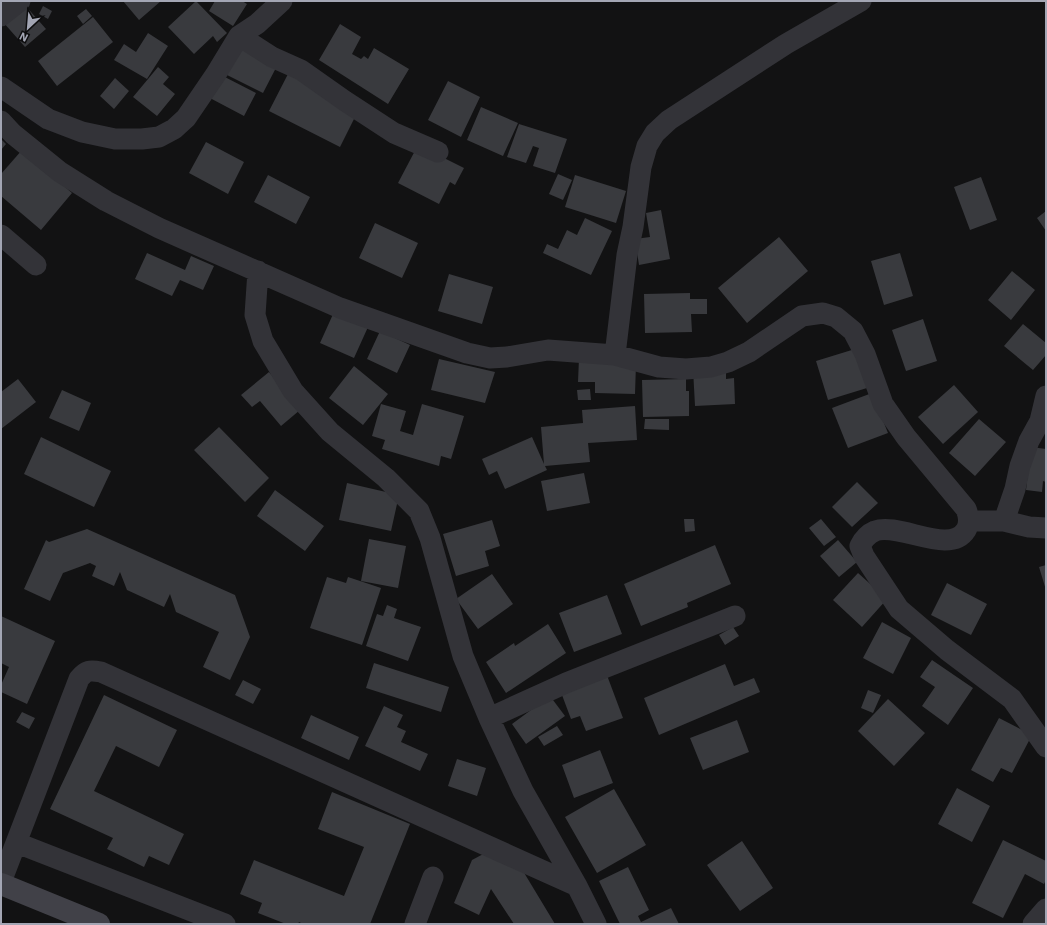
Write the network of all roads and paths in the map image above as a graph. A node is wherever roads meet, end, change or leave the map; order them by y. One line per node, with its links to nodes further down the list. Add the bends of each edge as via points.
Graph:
1 (20, 1): 4 (street)
2 (282, 1): 5 (street, via 257,24)
3 (861, 1): 12 (street, via 786,44 669,120 655,133 647,146 641,167 633,227 626,255)
4 (1, 16)
5 (239, 36): 6 (street, via 186,118 174,129 159,137 115,139 82,132 48,120); 8 (street, via 272,57 302,70 345,102 394,133)
6 (1, 87)
7 (1, 121): 11 (street, via 60,172 106,201 159,228)
8 (438, 152)
9 (1, 235): 10 (street)
10 (36, 265)
11 (258, 272): 12 (street, via 340,308 467,353 490,358 548,350); 18 (street, via 255,315 263,341 294,391 330,432 386,478 419,511 430,538 463,656)
12 (615, 355): 14 (street, via 659,367 710,367 749,352 802,316 823,313 836,317 853,331 866,354 883,404 906,437 966,509)
13 (1046, 396): 15 (street, via 1040,421 1020,466)
14 (969, 521): 15 (street); 19 (street, via 964,533 957,538 944,541 890,530 875,531 864,539 860,546 899,609 947,650 1012,699)
15 (1004, 521): 16 (street)
16 (1046, 528)
17 (735, 616): 18 (street, via 566,683)
18 (489, 718): 23 (street, via 523,791)
19 (1046, 747)
20 (17, 843): 22 (street); 23 (street, via 79,680 84,672 92,670); 25 (street)
21 (433, 877): 28 (street)
22 (1, 883): 26 (main road)
23 (578, 886): 29 (street)
24 (1046, 910): 30 (street)
25 (193, 918): 27 (street)
26 (99, 924)
27 (225, 924)
28 (415, 924)
29 (596, 924)
30 (1033, 924)

